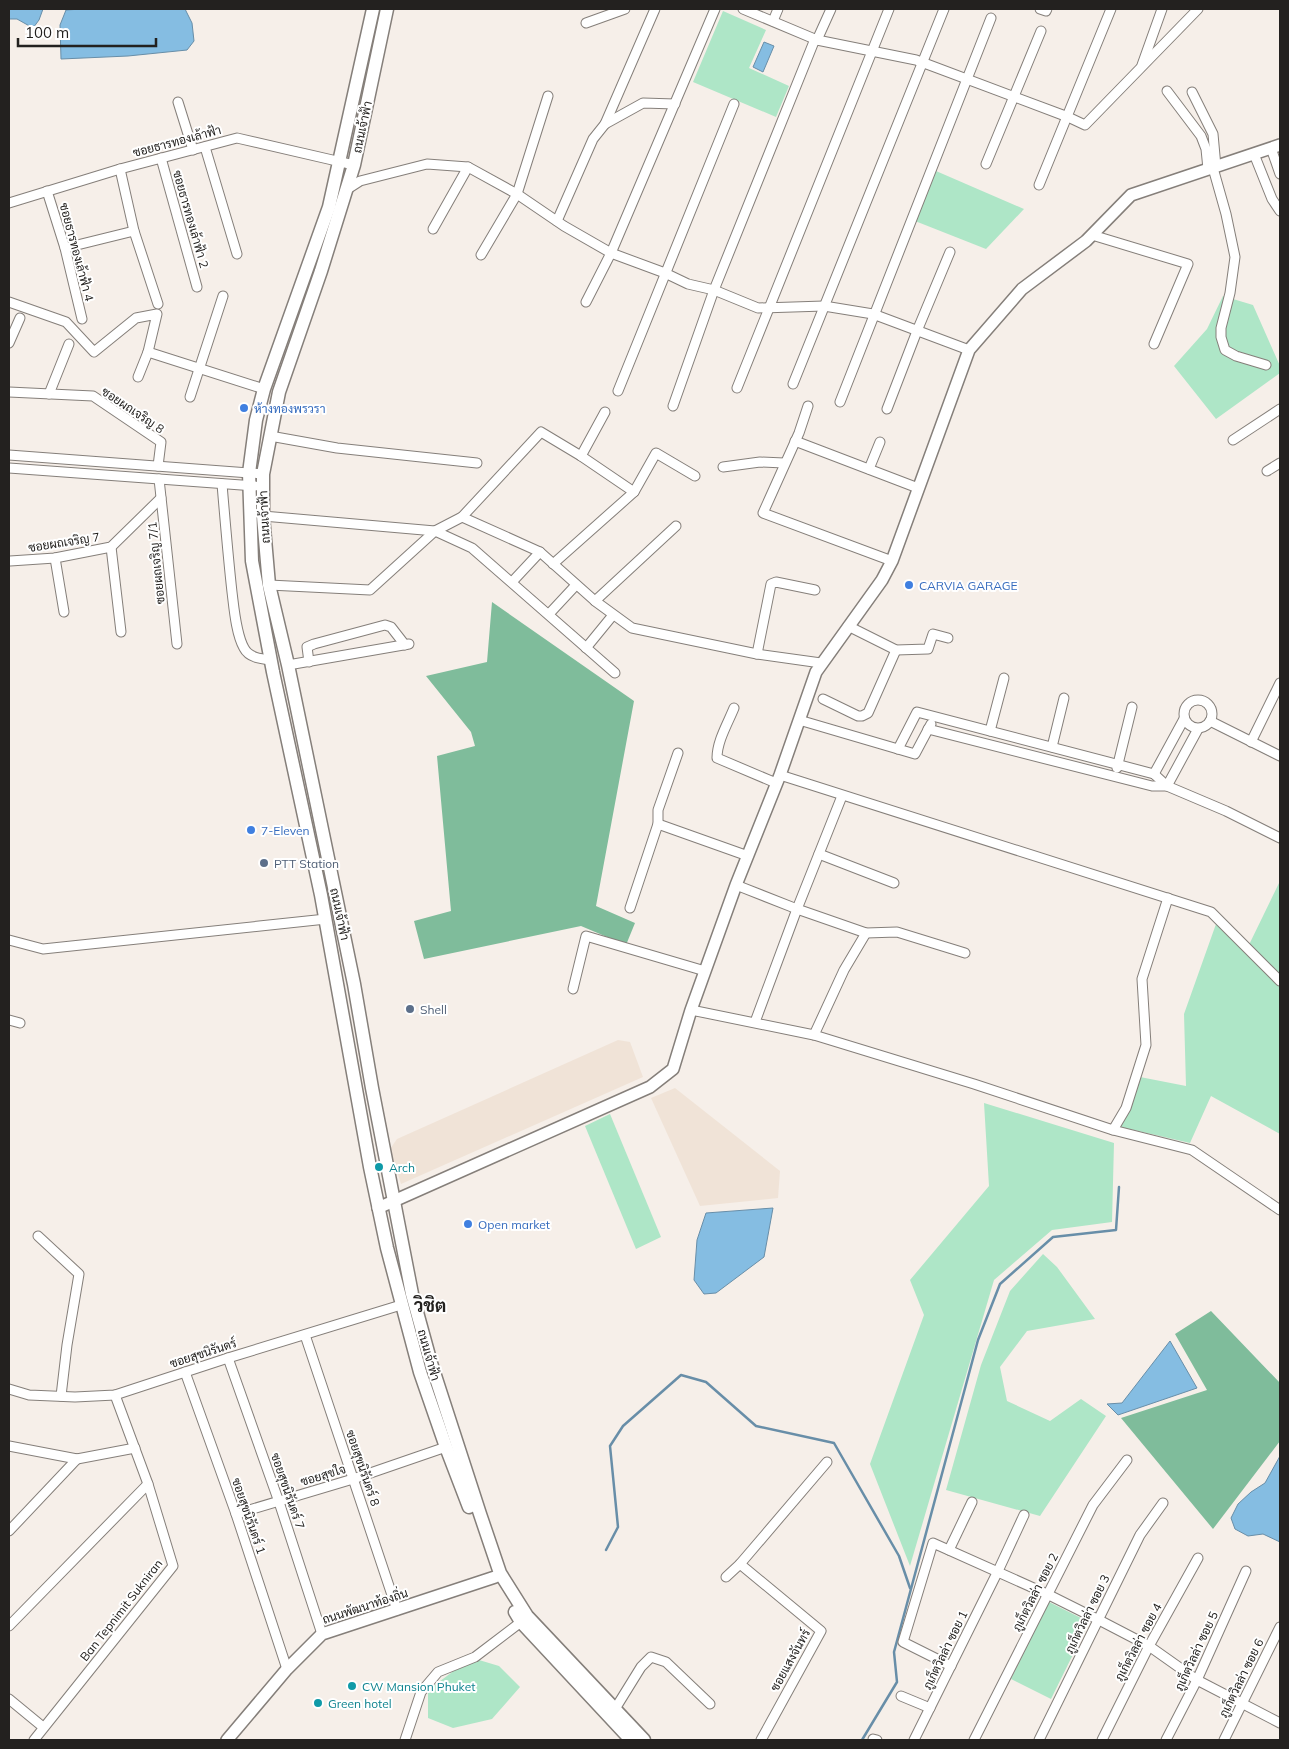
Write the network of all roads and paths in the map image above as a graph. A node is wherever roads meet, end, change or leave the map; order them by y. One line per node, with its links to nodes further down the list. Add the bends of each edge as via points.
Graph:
1 (373, 9): 39 (main road, ถนนเจ้าฟ้า)
2 (387, 9): 41 (main road, ถนนเจ้าฟ้า)
3 (625, 9): 18 (street)
4 (656, 9): 33 (street)
5 (715, 9): 30 (street)
6 (743, 9): 17 (street)
7 (778, 9): 17 (street)
8 (831, 9): 20 (street)
9 (889, 9): 21 (street)
10 (944, 9): 22 (street)
11 (1040, 9): 12 (street)
12 (1047, 9)
13 (1111, 9): 32 (street)
14 (1162, 9): 23 (street)
15 (1198, 9): 23 (street)
16 (992, 18): 24 (street)
17 (773, 22): 20 (street)
18 (586, 23)
19 (1041, 31): 28 (street)
20 (816, 39): 21 (street); 63 (street)
21 (872, 51): 22 (street); 69 (street)
22 (922, 62): 24 (street); 68 (street)
23 (1141, 68): 32 (street, via 1085,125)
24 (967, 79): 28 (street); 70 (street)
25 (1167, 91): 43 (street, via 1201,136)
26 (1192, 92): 43 (street, via 1213,134)
27 (548, 96): 49 (street)
28 (1015, 97): 32 (street); 40 (street)
29 (178, 102): 36 (street)
30 (675, 104): 33 (street, via 643,103); 58 (street)
31 (734, 104): 61 (street)
32 (1068, 116): 46 (street)
33 (605, 124): 52 (street, via 593,139)
34 (206, 147): 36 (street, ซอยธารทองเล้าฟ้า); 39 (street, ซอยธารทองเล้าฟ้า, via 237,138); 59 (street)
35 (1276, 147): 37 (street); 45 (street)
36 (193, 150): 38 (street, ซอยธารทองเล้าฟ้า)
37 (1254, 154): 43 (street); 51 (street)
38 (161, 158): 44 (street, ซอยธารทองเล้าฟ้า); 62 (street, ซอยธารทองเล้าฟ้า 2)
39 (340, 161): 41 (street, ซอยธารทองเล้าฟ้า); 84 (main road, ถนนเจ้าฟ้า, via 329,207)
40 (986, 164)
41 (354, 165): 47 (main road, ถนนเจ้าฟ้า)
42 (468, 167): 47 (street, via 427,164 360,181); 49 (street); 53 (street)
43 (1212, 168): 55 (street, via 1131,195); 79 (street, via 1226,214 1234,257 1220,337 1225,350)
44 (120, 169): 48 (street, ซอยธารทองเล้าฟ้า); 54 (street)
45 (1280, 174)
46 (1039, 185)
47 (346, 190): 95 (main road, ถนนเจ้าฟ้า, via 279,392)
48 (47, 191): 50 (street, ซอยธารทองเล้าฟ้า); 56 (street, ซอยธารทองเล้าฟ้า 4)
49 (517, 194): 52 (street); 60 (street)
50 (9, 202)
51 (1280, 211)
52 (557, 221): 58 (street)
53 (433, 229)
54 (134, 231): 56 (street); 67 (street)
55 (1092, 235): 76 (street, via 1188,264); 77 (street, via 1022,289)
56 (65, 248): 72 (street, ซอยธารทองเล้าฟ้า 4)
57 (950, 252): 73 (street)
58 (611, 253): 61 (street); 66 (street)
59 (236, 254)
60 (482, 255)
61 (665, 273): 63 (street, via 688,284); 86 (street)
62 (197, 287)
63 (714, 290): 69 (street, via 758,308); 90 (street)
64 (222, 296): 80 (street)
65 (9, 302): 78 (street, via 66,322 94,352 136,318 157,314)
66 (586, 302)
67 (158, 304)
68 (824, 306): 69 (street); 70 (street); 82 (street)
69 (769, 307): 83 (street)
70 (873, 314): 73 (street); 89 (street)
71 (20, 318): 74 (street)
72 (82, 319)
73 (917, 331): 77 (street); 92 (street)
74 (9, 343)
75 (69, 344): 87 (street)
76 (1154, 344)
77 (969, 350): 114 (street)
78 (148, 352): 80 (street); 81 (street)
79 (1266, 365)
80 (200, 368): 84 (street); 88 (street)
81 (138, 377)
82 (793, 384)
83 (737, 388)
84 (264, 389): 111 (main road, ถนนเจ้าฟ้า, via 256,420)
85 (9, 392): 87 (street, ซอยผถเจริญ 8)
86 (618, 392)
87 (49, 394): 104 (street, ซอยผถเจริญ 8, via 94,396 161,442)
88 (190, 397)
89 (840, 402)
90 (673, 406)
91 (808, 406): 97 (street)
92 (887, 409)
93 (1280, 409): 96 (street)
94 (604, 412): 100 (street)
95 (270, 436): 101 (street, via 337,448); 112 (main road, ถนนเจ้าฟ้า)
96 (1233, 440)
97 (794, 441): 102 (street); 107 (street)
98 (880, 442): 107 (street)
99 (9, 455): 104 (street)
100 (581, 456): 115 (street); 118 (street, via 541,432)
101 (477, 462)
102 (784, 463): 105 (street, via 760,462); 124 (street, via 763,513)
103 (1280, 463): 108 (street)
104 (158, 466): 111 (street)
105 (724, 467)
106 (9, 468): 110 (street)
107 (869, 469): 114 (street)
108 (1267, 471)
109 (695, 476): 115 (street, via 656,453)
110 (159, 479): 113 (street); 116 (street, ซอยผถเจริญ 7/1)
111 (249, 479): 112 (street); 113 (street); 142 (main road, ถนนเจ้าฟ้า, via 252,561)
112 (263, 480): 117 (main road, ถนนเจ้าฟ้า)
113 (222, 484): 142 (street, via 240,639 250,655)
114 (918, 488): 124 (street)
115 (634, 492): 126 (street)
116 (161, 498): 121 (street, ซอยผถเจริญ 7); 138 (street, ซอยผถเจริญ 7/1)
117 (263, 516): 120 (street); 128 (main road, ถนนเจ้าฟ้า)
118 (462, 517): 120 (street); 122 (street)
119 (676, 526): 131 (street)
120 (435, 531): 127 (street, via 472,548); 128 (street, via 370,590)
121 (111, 547): 123 (street, ซอยผถเจริญ 7); 136 (street)
122 (540, 552): 126 (street); 127 (street)
123 (55, 558): 125 (street, ซอยผถเจริญ 7); 132 (street)
124 (892, 561): 135 (street)
125 (10, 562)
126 (554, 564): 129 (street)
127 (512, 582): 133 (street)
128 (269, 585): 145 (main road, ถนนเจ้าฟ้า)
129 (576, 585): 131 (street); 133 (street)
130 (815, 590): 141 (street, via 776,582 771,584)
131 (595, 601): 134 (street)
132 (64, 612)
133 (549, 614): 139 (street)
134 (613, 615): 139 (street); 141 (street, via 632,628)
135 (848, 626): 140 (street); 144 (street)
136 (121, 632)
137 (948, 638): 140 (street, via 933,634 928,649)
138 (177, 644)
139 (586, 648): 146 (street)
140 (896, 650): 150 (street, via 868,713 858,716)
141 (757, 654): 144 (street)
142 (271, 660): 180 (main road, ถนนเจ้าฟ้า)
143 (309, 662): 143 (street, via 407,644 385,625 307,647); 145 (street)
144 (821, 663): 155 (street)
145 (288, 665): 193 (main road, ถนนเจ้าฟ้า, via 354,984)
146 (615, 673)
147 (1004, 678): 159 (street)
148 (1280, 683): 160 (street)
149 (1064, 698): 161 (street)
150 (823, 699)
151 (1132, 707): 165 (street)
152 (734, 708): 168 (street, via 717,758)
153 (934, 717): 158 (street); 159 (street); 162 (street, via 917,712)
154 (1184, 719): 156 (street, via 1186,706 1198,700 1209,706); 157 (street, via 1190,726); 166 (street)
155 (799, 720): 162 (street); 168 (street)
156 (1210, 721): 157 (street, via 1207,726); 160 (street)
157 (1198, 728): 169 (street)
158 (928, 729): 162 (street, via 915,754); 167 (street)
159 (990, 731): 161 (street)
160 (1251, 742): 164 (street)
161 (1052, 747): 165 (street)
162 (898, 749)
163 (678, 753): 171 (street, via 658,810)
164 (1280, 756)
165 (1118, 764): 166 (street); 167 (street)
166 (1154, 774): 169 (street)
167 (1115, 776): 169 (street, via 1152,786)
168 (778, 779): 170 (street); 174 (street)
169 (1167, 786): 172 (street)
170 (842, 796): 173 (street); 177 (street)
171 (658, 824): 174 (street); 178 (street)
172 (1280, 838)
173 (819, 854): 175 (street); 179 (street)
174 (748, 856): 176 (street)
175 (894, 883)
176 (736, 885): 179 (street); 184 (street)
177 (1168, 898): 185 (street, via 1211,912); 192 (street, via 1142,979 1146,1045 1126,1108)
178 (630, 908)
179 (797, 909): 181 (street); 189 (street)
180 (326, 919): 182 (street, via 43,949); 194 (main road, ถนนเจ้าฟ้า)
181 (866, 932): 183 (street, via 897,932); 191 (street)
182 (9, 940)
183 (966, 952)
184 (705, 971): 186 (street, via 586,936); 187 (street)
185 (1280, 982)
186 (573, 990)
187 (691, 1010): 189 (street); 193 (street, via 673,1069 650,1087)
188 (9, 1020): 190 (street)
189 (755, 1022): 191 (street)
190 (20, 1023)
191 (814, 1034): 192 (street)
192 (1113, 1130): 195 (street, via 1192,1150)
193 (394, 1201): 194 (street); 241 (main road, ถนนเจ้าฟ้า, via 412,1294 431,1363 500,1573 527,1616)
194 (378, 1208): 197 (main road, ถนนเจ้าฟ้า)
195 (1280, 1210)
196 (38, 1236): 203 (street, via 79,1274)
197 (401, 1305): 198 (street, ซอยสุขนิรันดร์); 205 (main road, ถนนเจ้าฟ้า)
198 (305, 1335): 199 (street, ซอยสุขนิรันดร์); 210 (street, ซอยสุขนิรันดร์ 8)
199 (228, 1358): 200 (street, ซอยสุขนิรันดร์); 212 (street, ซอยสุขนิรันดร์ 7)
200 (185, 1372): 202 (street, ซอยสุขนิรันดร์); 215 (street, ซอยสุขนิรันดร์ 1)
201 (9, 1389): 203 (street, ซอยสุขนิรันดร์, via 29,1395)
202 (115, 1395): 203 (street, ซอยสุขนิรันดร์); 206 (street, Ban Tepnimit Sukniran)
203 (61, 1396)
204 (9, 1446): 207 (street)
205 (446, 1447): 210 (street, ซอยสุขใจ); 223 (main road, ถนนเจ้าฟ้า)
206 (134, 1448): 207 (street); 211 (street, Ban Tepnimit Sukniran)
207 (77, 1459): 217 (street)
208 (1127, 1460): 225 (street, ภูเก็ตวิลล่า ซอย 2, via 1093,1504)
209 (827, 1462): 220 (street)
210 (353, 1479): 212 (street, ซอยสุขใจ); 226 (street, ซอยสุขนิรันดร์ 8)
211 (148, 1484): 229 (street); 243 (street, Ban Tepnimit Sukniran, via 173,1566)
212 (279, 1502): 215 (street, ซอยสุขใจ); 231 (street, ซอยสุขนิรันดร์ 7)
213 (972, 1502): 218 (street)
214 (1163, 1503): 227 (street, ภูเก็ตวิลล่า ซอย 3, via 1140,1535)
215 (236, 1514): 234 (street, ซอยสุขนิรันดร์ 1)
216 (1024, 1515): 222 (street, ภูเก็ตวิลล่า ซอย 1)
217 (10, 1528)
218 (949, 1550): 222 (street); 233 (street, via 933,1543 903,1642)
219 (1198, 1558): 232 (street, ภูเก็ตวิลล่า ซอย 4)
220 (740, 1564): 224 (street); 249 (street, ซอยแสงจันทร์, via 821,1631)
221 (1246, 1571): 235 (street, ภูเก็ตวิลล่า ซอย 5)
222 (998, 1572): 225 (street); 233 (street, ภูเก็ตวิลล่า ซอย 1)
223 (495, 1577): 226 (street, ถนนพัฒนาท้องถิ่น); 228 (main road, ถนนเจ้าฟ้า)
224 (726, 1577)
225 (1047, 1594): 227 (street); 251 (street, ภูเก็ตวิลล่า ซอย 2)
226 (397, 1610): 231 (street, ถนนพัฒนาท้องถิ่น)
227 (1099, 1620): 232 (street); 252 (street, ภูเก็ตวิลล่า ซอย 3)
228 (521, 1622): 246 (street, via 475,1657 438,1672 421,1692); 247 (main road, ถนนเจ้าฟ้า)
229 (9, 1626)
230 (1280, 1627): 239 (street, ภูเก็ตวิลล่า ซอย 6)
231 (322, 1634): 234 (street, ถนนพัฒนาท้องถิ่น)
232 (1149, 1646): 235 (street); 253 (street, ภูเก็ตวิลล่า ซอย 4)
233 (951, 1666): 240 (street, ภูเก็ตวิลล่า ซอย 1)
234 (287, 1669): 245 (street, ถนนพัฒนาท้องถิ่น)
235 (1197, 1680): 239 (street); 254 (street, ภูเก็ตวิลล่า ซอย 5)
236 (902, 1696): 240 (street)
237 (9, 1699): 243 (street)
238 (710, 1704): 241 (street, via 666,1662 651,1657 641,1667)
239 (1243, 1704): 242 (street); 255 (street, ภูเก็ตวิลล่า ซอย 6)
240 (930, 1708): 250 (street, ภูเก็ตวิลล่า ซอย 1)
241 (615, 1709): 248 (main road, ถนนเจ้าฟ้า)
242 (1280, 1723)
243 (43, 1727): 244 (street, Ban Tepnimit Sukniran)
244 (34, 1740)
245 (227, 1740)
246 (405, 1740)
247 (631, 1740)
248 (644, 1740)
249 (761, 1740)
250 (914, 1740)
251 (974, 1740)
252 (1039, 1740)
253 (1102, 1740)
254 (1166, 1740)
255 (1224, 1740)

